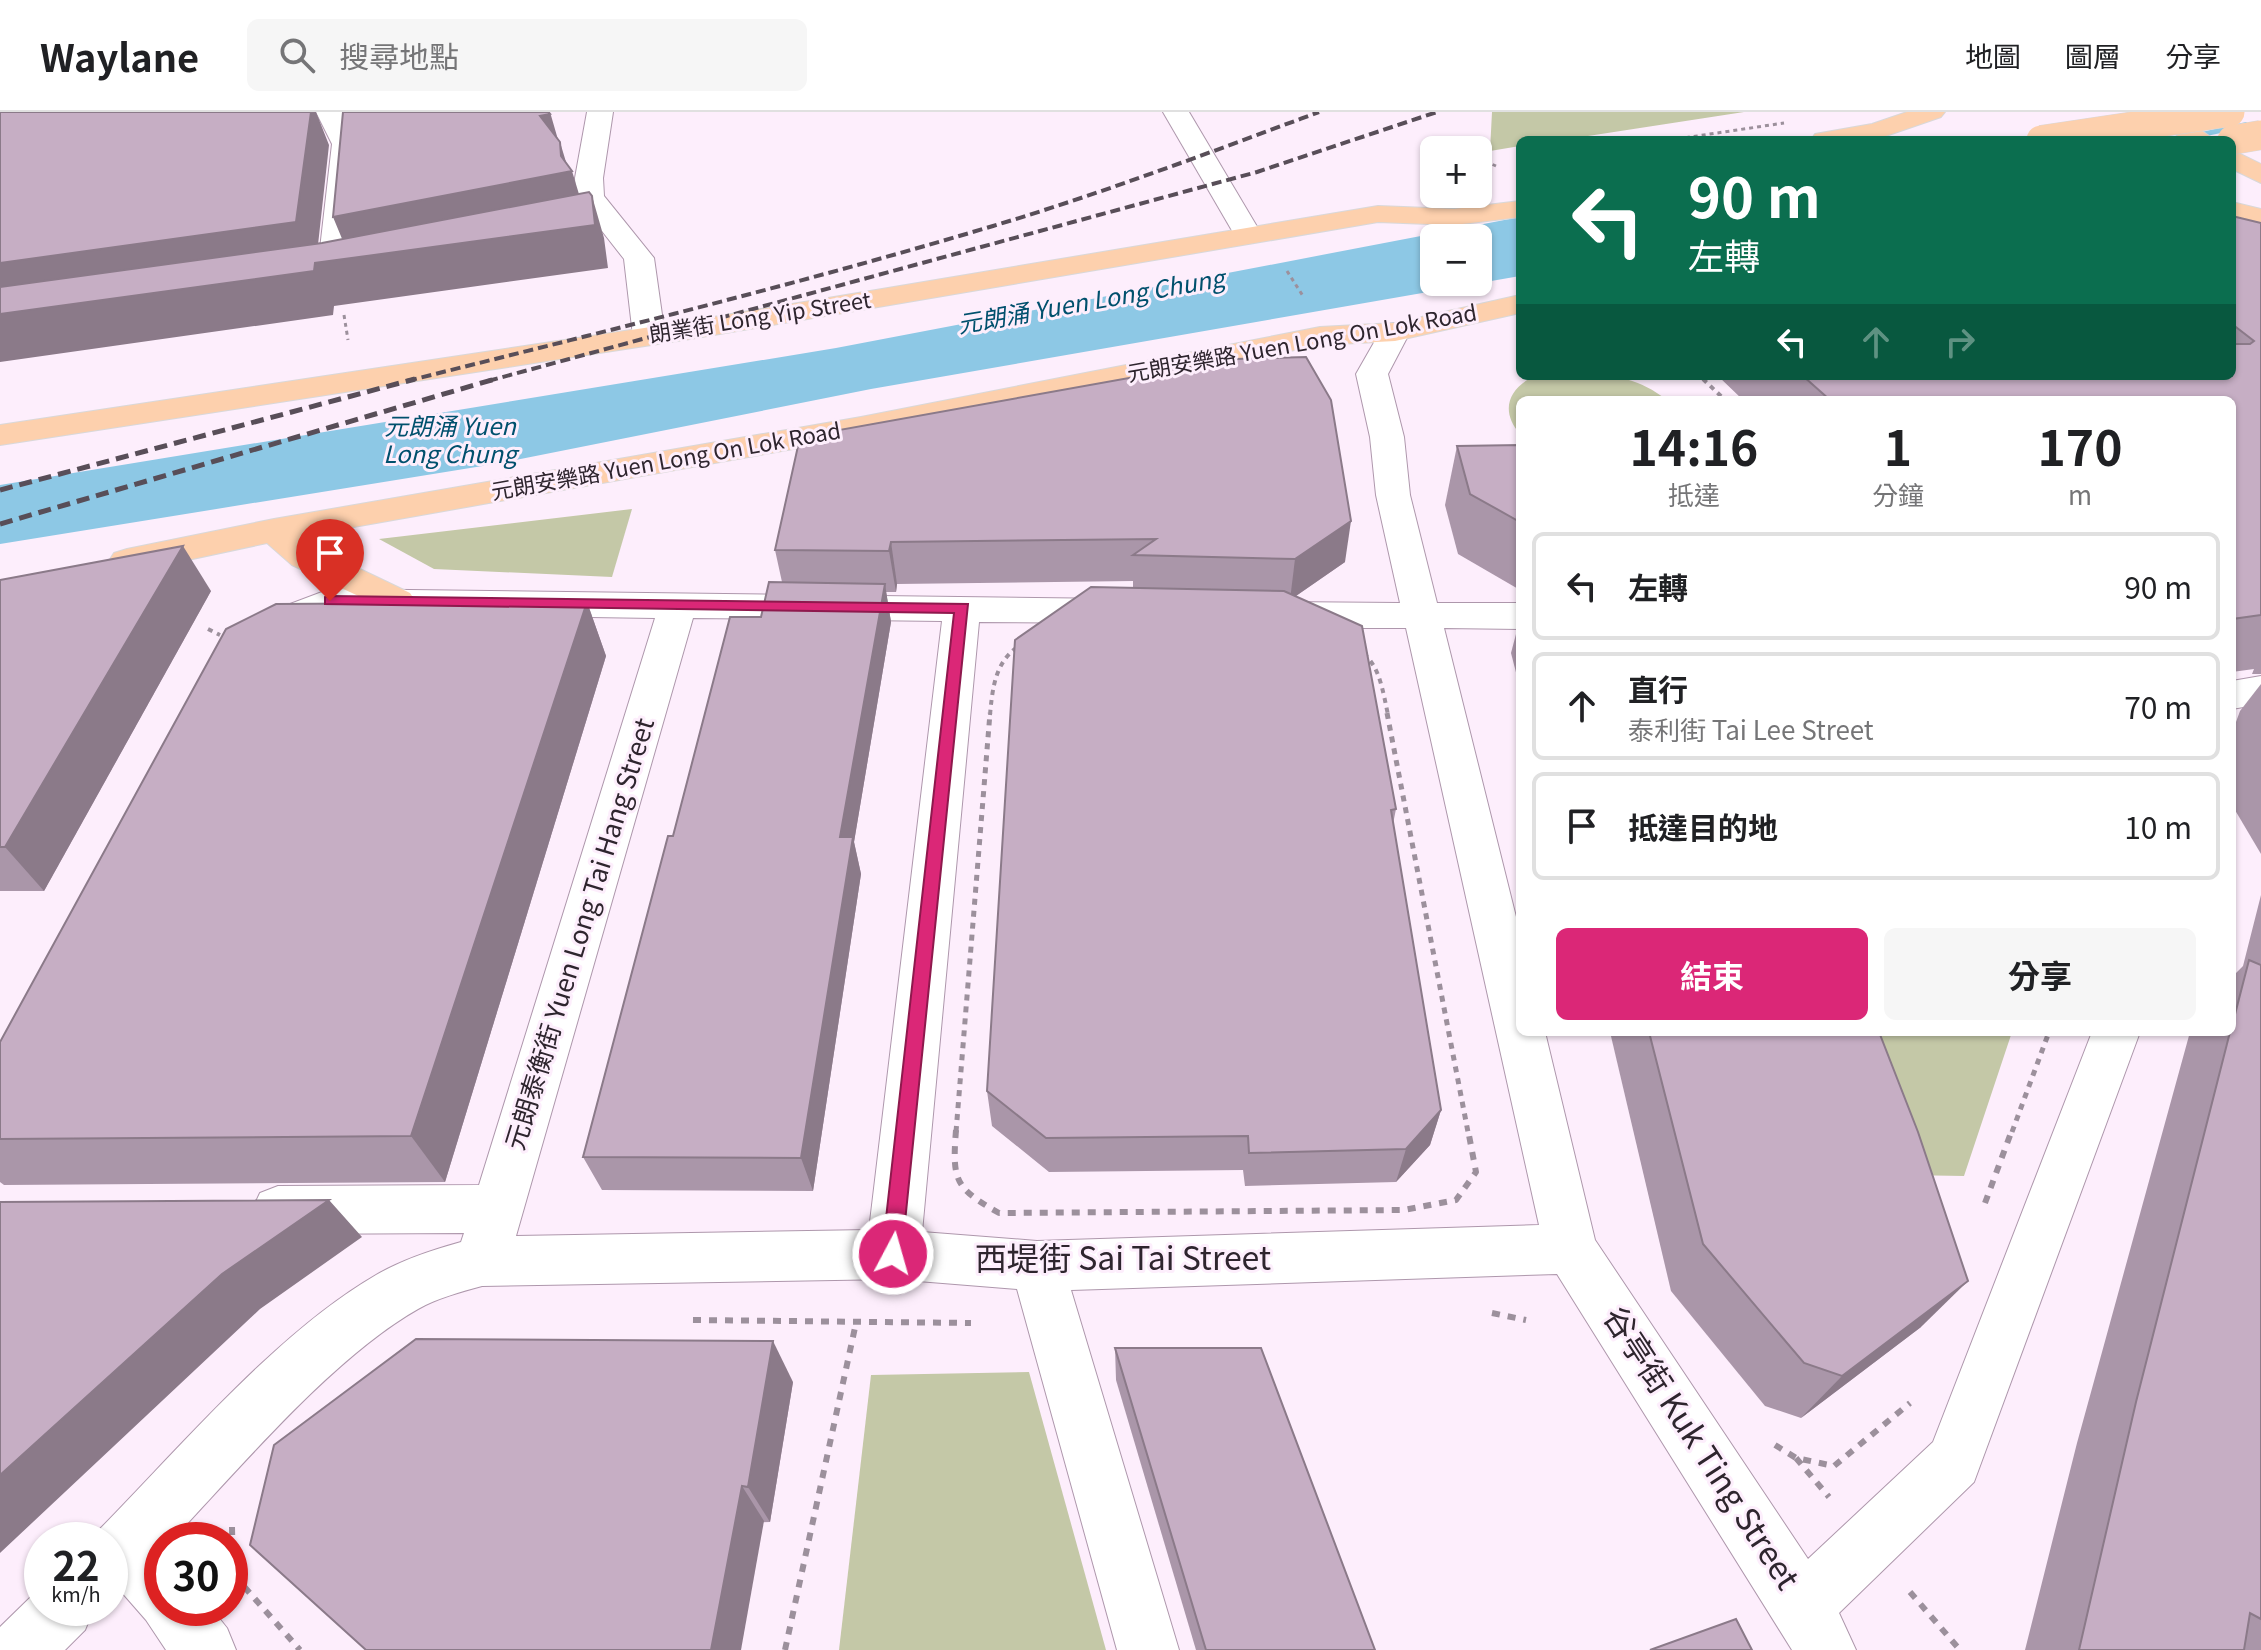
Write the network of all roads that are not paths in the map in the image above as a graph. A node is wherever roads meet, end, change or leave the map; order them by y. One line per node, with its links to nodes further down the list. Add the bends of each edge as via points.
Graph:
1 (329, 112): 25 (street, via 345,144 343,273)
2 (600, 112): 22 (street, via 590,197)
3 (1176, 112): 23 (street)
4 (1932, 112): 8 (main road)
5 (2156, 112): 10 (main road)
6 (2230, 112): 9 (main road, bridge)
7 (2261, 135): 11 (main road, bridge)
8 (1848, 136)
9 (2068, 136)
10 (2195, 136)
11 (2236, 139)
12 (2236, 160): 13 (main road)
13 (2261, 175): 14 (main road)
14 (2236, 178)
15 (1516, 188): 16 (main road)
16 (1492, 192)
17 (1420, 206): 20 (main road)
18 (1516, 209): 20 (main road, 朗業街 Long Yip Street, via 1454,217)
19 (2236, 211): 21 (main road)
20 (1378, 214): 23 (main road, 朗業街 Long Yip Street)
21 (2261, 217)
22 (608, 221): 24 (street); 28 (street, via 639,258)
23 (1248, 235): 28 (main road, 朗業街 Long Yip Street)
24 (519, 239)
25 (301, 280)
26 (1516, 305): 27 (main road, 元朗安樂路 Yuen Long On Lok Road)
27 (1395, 332): 30 (main road, 元朗安樂路 Yuen Long On Lok Road, via 1320,336 861,427); 38 (street, via 1372,374 1387,437 1393,495)
28 (649, 336): 29 (main road, 朗業街 Long Yip Street)
29 (0, 435)
30 (274, 530): 31 (main road, 元朗安樂路 Yuen Long On Lok Road); 32 (main road, via 305,557)
31 (90, 568)
32 (397, 602): 33 (street); 39 (street, via 330,601 257,631)
33 (677, 607): 34 (street); 45 (street, 元朗泰衡街 Yuen Long Tai Hang Street)
34 (962, 608): 35 (street); 48 (street)
35 (1153, 612)
36 (1245, 614): 38 (street)
37 (1516, 616): 38 (street)
38 (1424, 619): 42 (street)
39 (232, 656)
40 (2261, 690): 41 (street)
41 (2236, 694)
42 (1516, 1013)
43 (1521, 1036): 47 (street)
44 (2114, 1036): 56 (street, via 1954,1462)
45 (498, 1209): 46 (street); 49 (street, 元朗泰衡街 Yuen Long Tai Hang Street)
46 (239, 1210)
47 (1571, 1249): 50 (street, 西堤街 Sai Tai Street); 56 (street, 谷亭街 Kuk Ting Street)
48 (893, 1254): 49 (street, 西堤街 Sai Tai Street); 50 (street, 西堤街 Sai Tai Street)
49 (482, 1261): 51 (street, 西堤街 Sai Tai Street, via 435,1274 376,1307 310,1360)
50 (1037, 1266): 59 (street)
51 (128, 1543)
52 (128, 1564): 53 (street)
53 (144, 1579)
54 (45, 1626): 57 (street)
55 (186, 1626): 58 (street)
56 (1814, 1628)
57 (21, 1650)
58 (205, 1650)
59 (1148, 1650)

